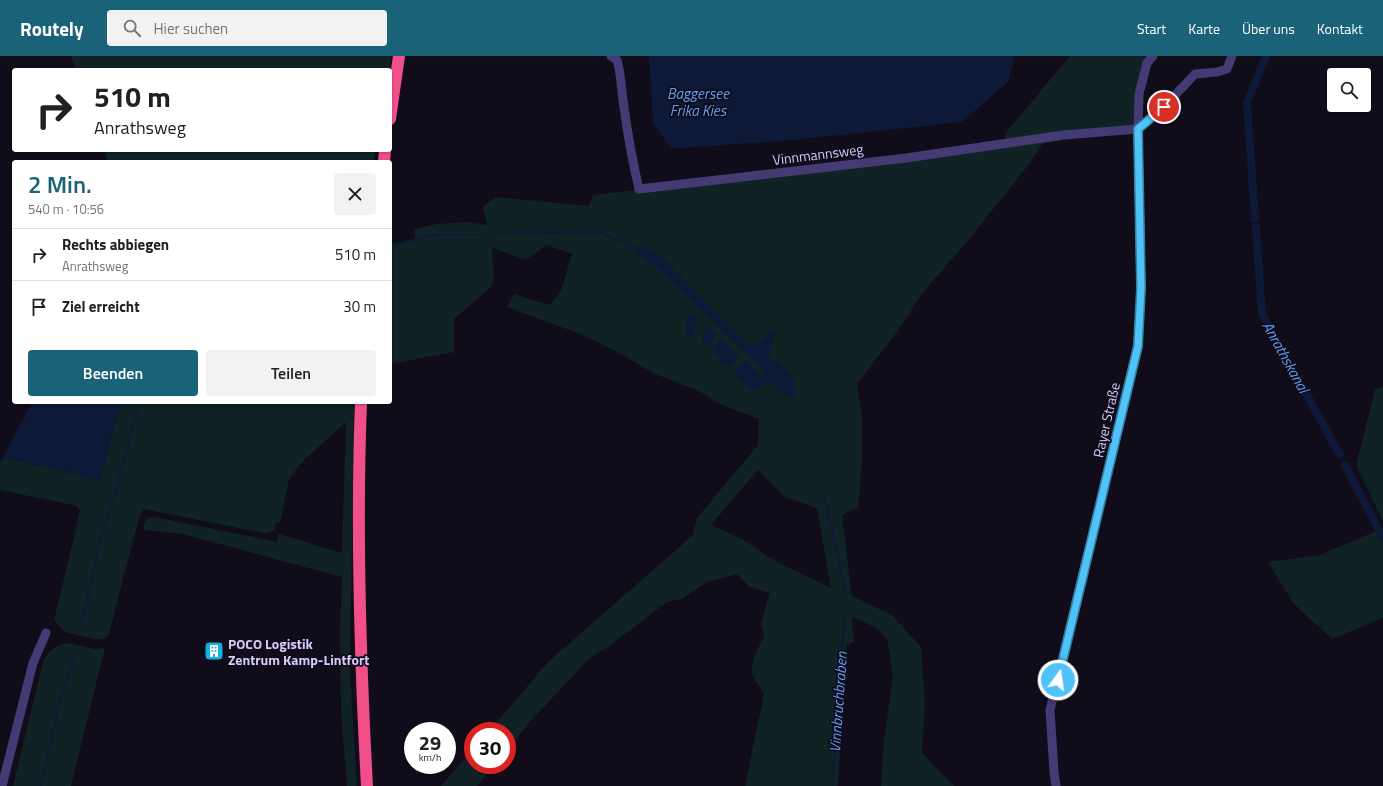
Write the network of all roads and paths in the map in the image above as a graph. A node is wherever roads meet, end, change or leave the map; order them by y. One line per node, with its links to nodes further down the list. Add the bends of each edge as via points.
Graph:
1 (399, 56): 5 (highway)
2 (611, 56): 6 (street, Vinnmannsweg, via 617,60 621,72 632,157 639,189 906,158 1063,135)
3 (1153, 56): 6 (street, Rayer Straße, via 1147,63 1139,94)
4 (1232, 56): 6 (street, via 1227,69 1195,74 1164,107)
5 (392, 105)
6 (1138, 129): 11 (street, Rayer Straße, via 1141,288 1138,346 1050,710)
7 (361, 404): 10 (highway, via 359,607)
8 (46, 633): 9 (street, via 34,663)
9 (2, 786)
10 (367, 786)
11 (1056, 786)

